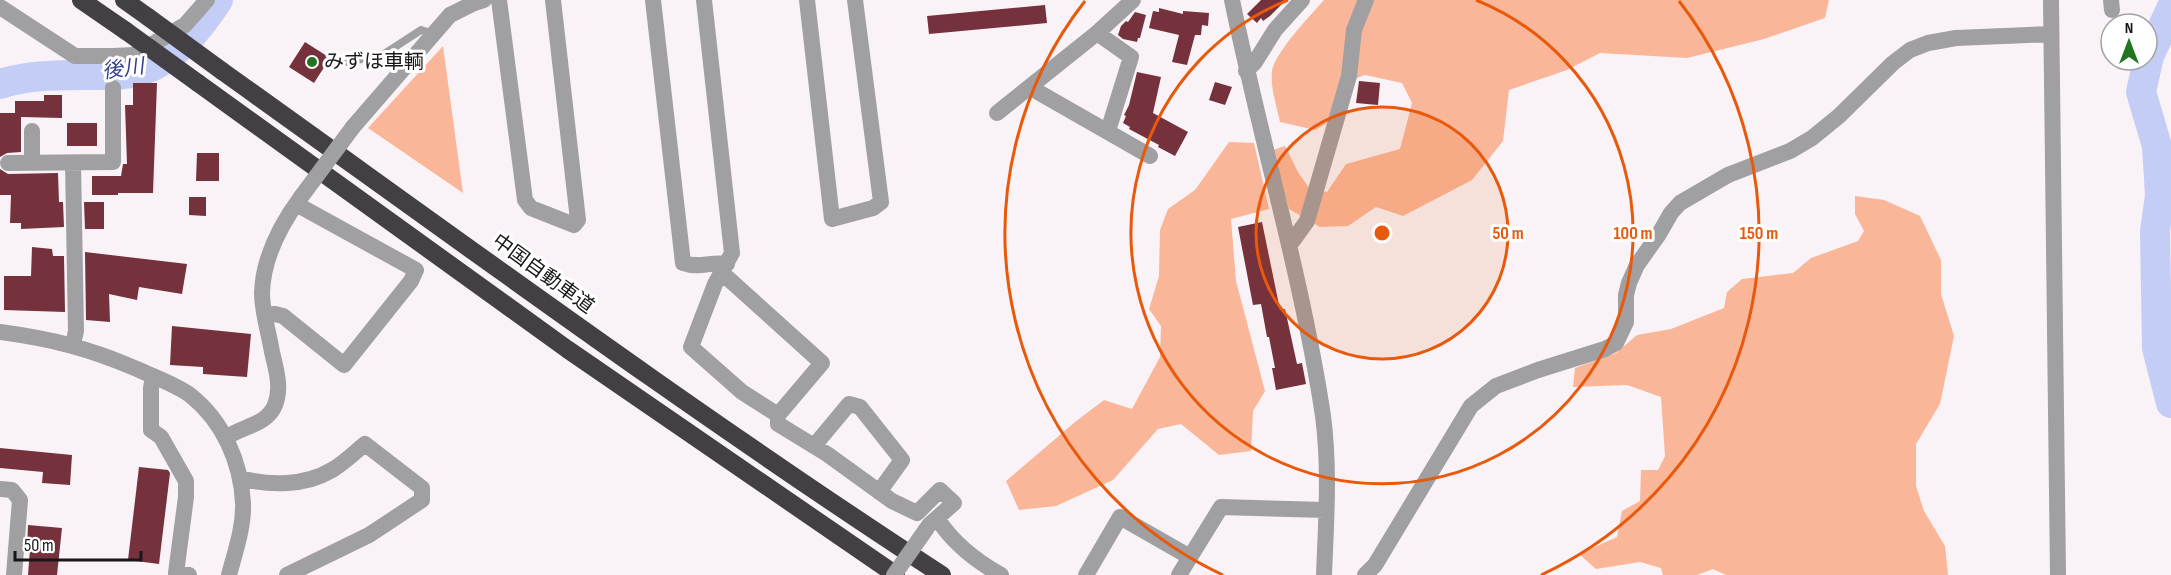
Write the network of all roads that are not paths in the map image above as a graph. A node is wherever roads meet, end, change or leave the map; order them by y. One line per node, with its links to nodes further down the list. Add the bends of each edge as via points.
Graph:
1 (81, 0): 51 (highway, bridge, via 567,350)
2 (124, 0): 52 (highway, 中国自動車道, bridge, via 591,335)
3 (207, 0): 16 (street, via 184,25 134,54 113,56 75,56)
4 (484, 0): 18 (street, via 450,15)
5 (499, 0): 6 (street, via 525,200 531,208 574,225 578,220)
6 (552, 0)
7 (653, 0): 33 (street, via 683,263 694,267 715,262)
8 (704, 0): 33 (street, via 732,253)
9 (807, 0): 10 (street, via 832,219 873,208 881,202)
10 (855, 0)
11 (1133, 0): 17 (street)
12 (1232, 0): 21 (street)
13 (1302, 0): 21 (street)
14 (1366, 0): 32 (street, via 1354,30 1349,76 1307,221)
15 (2051, 0): 19 (street)
16 (0, 8)
17 (1097, 33): 22 (street); 26 (street, via 1131,57)
18 (435, 34): 20 (lane, via 421,30 384,54); 31 (street, bridge, via 352,127)
19 (2051, 34): 57 (street, via 1956,38 1910,50 1812,138 1790,151 1728,175 1680,203 1637,264 1626,295 1626,322 1616,343 1496,386 1471,406 1375,565); 58 (street)
20 (348, 62)
21 (1246, 71): 32 (street)
22 (1032, 85): 24 (street); 26 (street)
23 (113, 88): 30 (street, via 113,162)
24 (997, 113)
25 (32, 130): 29 (street)
26 (1108, 131): 27 (street)
27 (1150, 156)
28 (8, 163): 29 (street)
29 (32, 163): 30 (street)
30 (73, 163): 36 (street)
31 (298, 200): 34 (street, via 276,236 267,262 262,292); 34 (street, via 416,270 344,365 283,316)
32 (1289, 246): 44 (street, via 1323,417)
33 (724, 268): 38 (street, via 691,347 742,392); 38 (street, via 822,363)
34 (265, 315): 39 (street, via 279,384 275,406 264,420)
35 (0, 332): 36 (street)
36 (73, 344): 37 (street)
37 (153, 376): 39 (street, via 189,394); 48 (street, via 151,430 161,437 186,482 176,573)
38 (778, 415): 40 (street, via 778,424)
39 (227, 437): 41 (street)
40 (814, 446): 43 (street); 43 (street, via 849,404 860,407 902,460)
41 (240, 478): 49 (street, via 243,505); 50 (street, via 281,484 304,480 331,471 365,444 422,488 422,500 369,535)
42 (0, 489): 47 (street, via 12,490 20,500)
43 (879, 492): 45 (street, via 917,513 940,490 954,504)
44 (1326, 510): 46 (street, via 1221,507); 56 (street)
45 (932, 523): 51 (street, bridge); 53 (street, via 943,527 978,562)
46 (1190, 557): 54 (street, via 1120,517); 55 (street)
47 (15, 575)
48 (189, 575)
49 (229, 575)
50 (287, 575)
51 (895, 575)
52 (942, 575)
53 (1001, 575)
54 (1086, 575)
55 (1179, 575)
56 (1323, 575)
57 (1365, 575)
58 (2058, 575)

